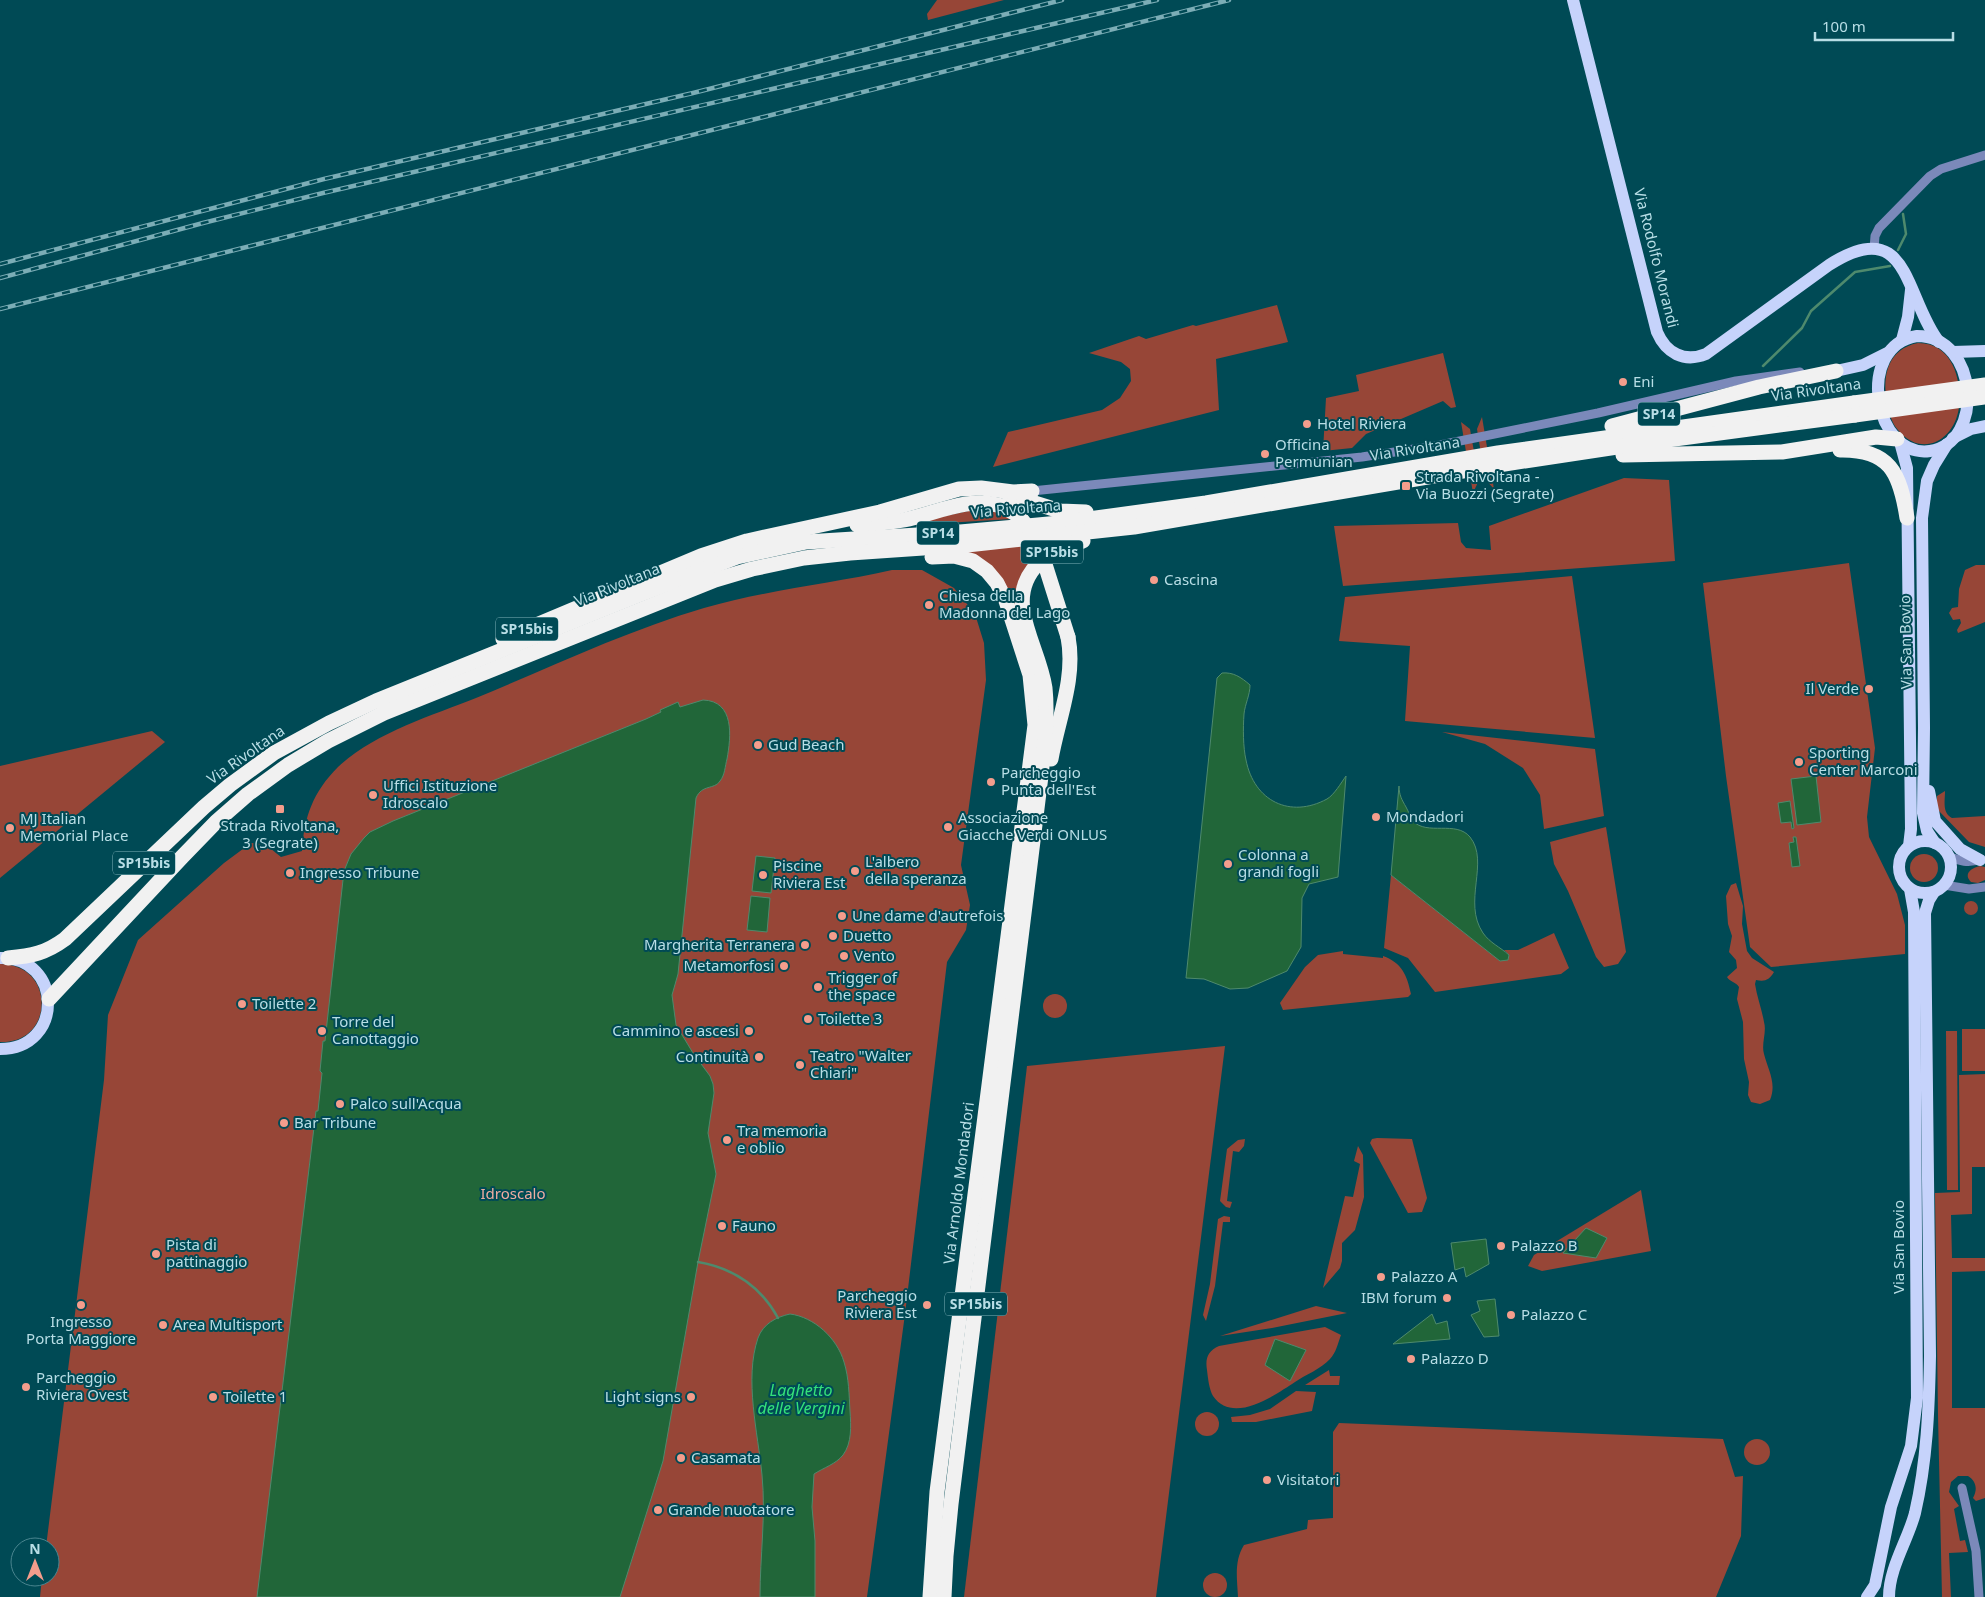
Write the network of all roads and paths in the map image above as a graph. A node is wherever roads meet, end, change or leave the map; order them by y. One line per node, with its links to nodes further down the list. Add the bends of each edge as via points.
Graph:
1 (1573, 0): 3 (main road, Via Rodolfo Morandi, via 1657,332 1675,355 1700,356 1844,255)
2 (1985, 154): 3 (street, via 1930,176 1879,228)
3 (1874, 249): 4 (main road, via 1894,256)
4 (1911, 287): 5 (main road); 6 (main road, via 1929,328)
5 (1902, 340): 6 (main road, via 1922,336); 7 (main road)
6 (1939, 342): 9 (main road)
7 (1889, 351): 10 (main road, via 1863,365); 15 (main road, via 1879,370 1878,396 1885,422)
8 (1985, 351): 9 (main road)
9 (1953, 352): 16 (main road, via 1963,368 1967,394 1964,420)
10 (1836, 371): 18 (highway, SP14, via 1758,387 1622,425 1534,440); 21 (street, Via Rivoltana, via 1796,372 1742,380 1440,445 1353,458)
11 (1985, 384): 13 (highway, Via Rivoltana / SP14, bridge)
12 (1985, 397): 13 (highway, Via Rivoltana / SP14, bridge)
13 (1854, 409): 18 (highway, Via Rivoltana / SP14); 19 (highway, Via Rivoltana / SP14)
14 (1985, 426): 16 (main road, via 1971,429)
15 (1899, 440): 16 (main road, via 1924,451 1937,449); 17 (highway, via 1876,437); 24 (main road, Via San Bovio, via 1907,468)
16 (1950, 441): 27 (main road, Via San Bovio, via 1930,473 1922,509)
17 (1798, 450): 19 (highway, via 1645,454 1563,463); 24 (highway, via 1856,450 1881,459 1897,477)
18 (1483, 455): 23 (highway, Via Rivoltana / SP14)
19 (1498, 465): 22 (highway, Via Rivoltana / SP14)
20 (991, 490): 21 (highway); 23 (highway, SP14, via 1040,506 1084,513 1157,504); 25 (highway, SP14, via 959,489 880,512)
21 (1032, 491)
22 (1322, 495): 26 (highway, Via Rivoltana / SP14, via 1078,535 804,558 715,580); 29 (highway, SP15bis, via 1252,515 1073,544 1053,551 1033,568 1027,581 1023,608 1042,677 1046,709)
23 (1190, 505): 28 (highway, Via Rivoltana / SP14, via 1050,524 806,542 750,553 640,594 376,702)
24 (1907, 518): 31 (main road, Via San Bovio)
25 (791, 531): 28 (highway, SP15bis, via 701,556 530,627 334,714); 29 (highway, SP15bis, bridge, via 897,521 965,503 1002,506 1019,516 1037,538 1068,637 1071,658 1048,780)
26 (602, 625): 38 (highway, Via Rivoltana / SP15bis, via 376,716 288,765 216,822); 43 (highway, Via Arnoldo Mondadori / SP15bis, via 750,577 811,564 942,556 967,559 982,567 997,583 1006,601 1030,675 1035,725 937,1492)
27 (1924, 728): 30 (main road, Via San Bovio, via 1923,813); 33 (main road, via 1933,817 1960,849)
28 (274, 753): 37 (highway, Via Rivoltana / SP15bis, via 204,807 65,939 48,951)
29 (1036, 815): 44 (highway, SP15bis, via 950,1513)
30 (1934, 843): 31 (main road); 32 (main road)
31 (1910, 846): 36 (main road, via 1898,867 1902,880)
32 (1948, 856): 33 (street, via 1964,862); 35 (main road, via 1951,869)
33 (1983, 860)
34 (1985, 887): 35 (street)
35 (1939, 888): 36 (main road, via 1922,893); 46 (main road, Via San Bovio, via 1926,906 1925,913 1928,1428 1914,1514 1889,1588)
36 (1910, 889): 45 (main road, Via San Bovio, via 1914,912 1917,1398 1911,1446 1891,1507 1875,1585)
37 (4, 958): 38 (main road, Via Rivoltana, via 25,963 37,973 44,983)
38 (48, 999): 39 (main road, via 46,1018 40,1030 27,1042)
39 (14, 1047): 40 (main road); 41 (main road)
40 (0, 1049)
41 (0, 1055)
42 (1962, 1488): 47 (street, via 1976,1551)
43 (930, 1597)
44 (944, 1597)
45 (1867, 1597)
46 (1889, 1597)
47 (1979, 1597)

